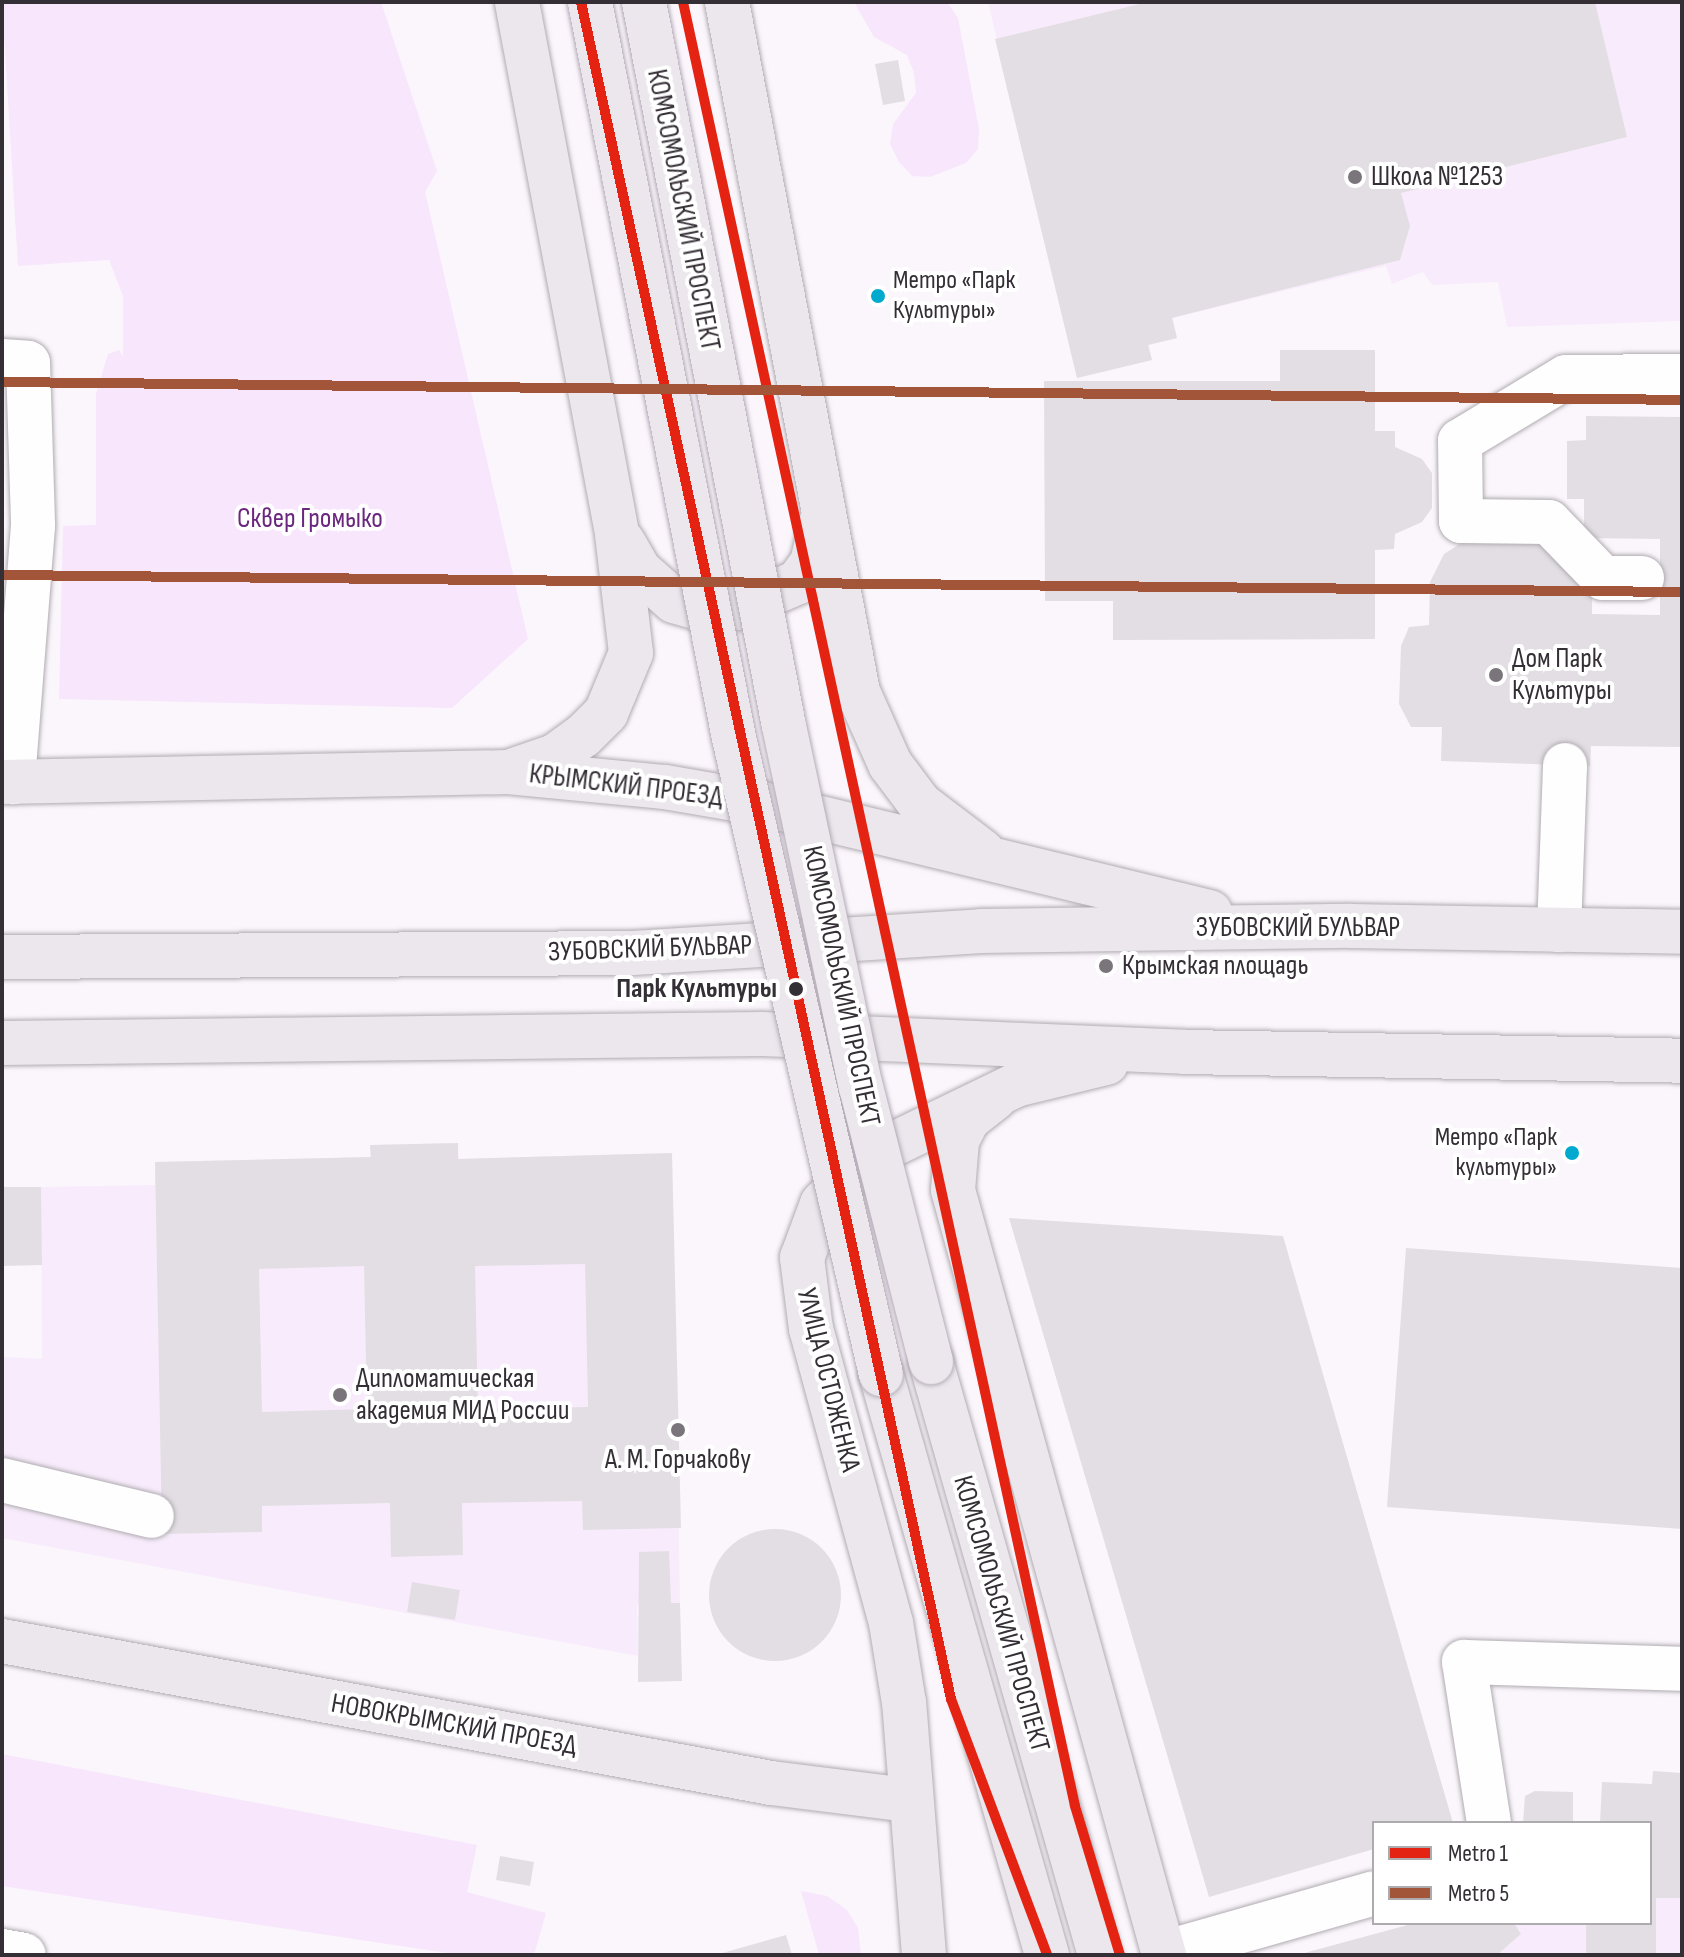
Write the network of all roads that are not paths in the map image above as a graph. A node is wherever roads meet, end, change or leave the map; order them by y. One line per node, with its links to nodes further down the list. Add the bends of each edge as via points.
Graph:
1 (517, 2): 8 (main road)
2 (590, 2): 33 (main road, КОМСОМОЛЬСКИЙ ПРОСПЕКТ, bridge, via 731,722 814,1104 885,1389)
3 (644, 2): 34 (main road, КОМСОМОЛЬСКИЙ ПРОСПЕКТ, bridge, via 861,1087 994,1591)
4 (727, 2): 7 (main road)
5 (2, 361): 12 (lane, via 28,363 33,526)
6 (1682, 376): 9 (lane, via 1566,377 1460,441 1461,521 1549,522 1603,578)
7 (823, 514): 8 (main road, via 820,542 798,582 738,608 674,601 640,571); 13 (main road, via 858,692 890,764 920,804)
8 (617, 533): 11 (main road, via 631,619 631,653 622,683 606,713 583,736 555,756)
9 (1642, 578)
10 (1565, 765): 15 (lane)
11 (508, 772): 12 (main road, КРЫМСКИЙ ПРОЕЗД); 13 (main road, КРЫМСКИЙ ПРОЕЗД, via 665,787 763,804)
12 (8, 782)
13 (1004, 865): 14 (main road, КРЫМСКИЙ ПРОЕЗД)
14 (1283, 928): 15 (main road, ЗУБОВСКИЙ БУЛЬВАР); 17 (main road, ЗУБОВСКИЙ БУЛЬВАР, via 981,931 633,953)
15 (1559, 930): 16 (main road, ЗУБОВСКИЙ БУЛЬВАР)
16 (1682, 932)
17 (2, 957)
18 (2, 1043): 19 (main road, via 762,1034)
19 (1184, 1052): 20 (main road); 21 (main road, УЛИЦА ОСТОЖЕНКА)
20 (1682, 1061)
21 (1016, 1085): 26 (main road, УЛИЦА ОСТОЖЕНКА, via 865,1158 822,1204 802,1258 811,1329 891,1623 904,1703); 30 (main road, via 968,1119 952,1161 953,1190)
22 (2, 1480): 23 (lane)
23 (152, 1516)
24 (2, 1641): 26 (main road, НОВОКРЫМСКИЙ ПРОЕЗД, via 771,1783)
25 (1682, 1669): 27 (lane, via 1464,1662)
26 (908, 1800): 32 (main road, УЛИЦА ОСТОЖЕНКА)
27 (1489, 1821)
28 (1372, 1894): 30 (lane)
29 (2, 1951): 31 (lane)
30 (1164, 1954)
31 (24, 1955)
32 (924, 1955)
33 (1047, 1955)
34 (1100, 1955)

